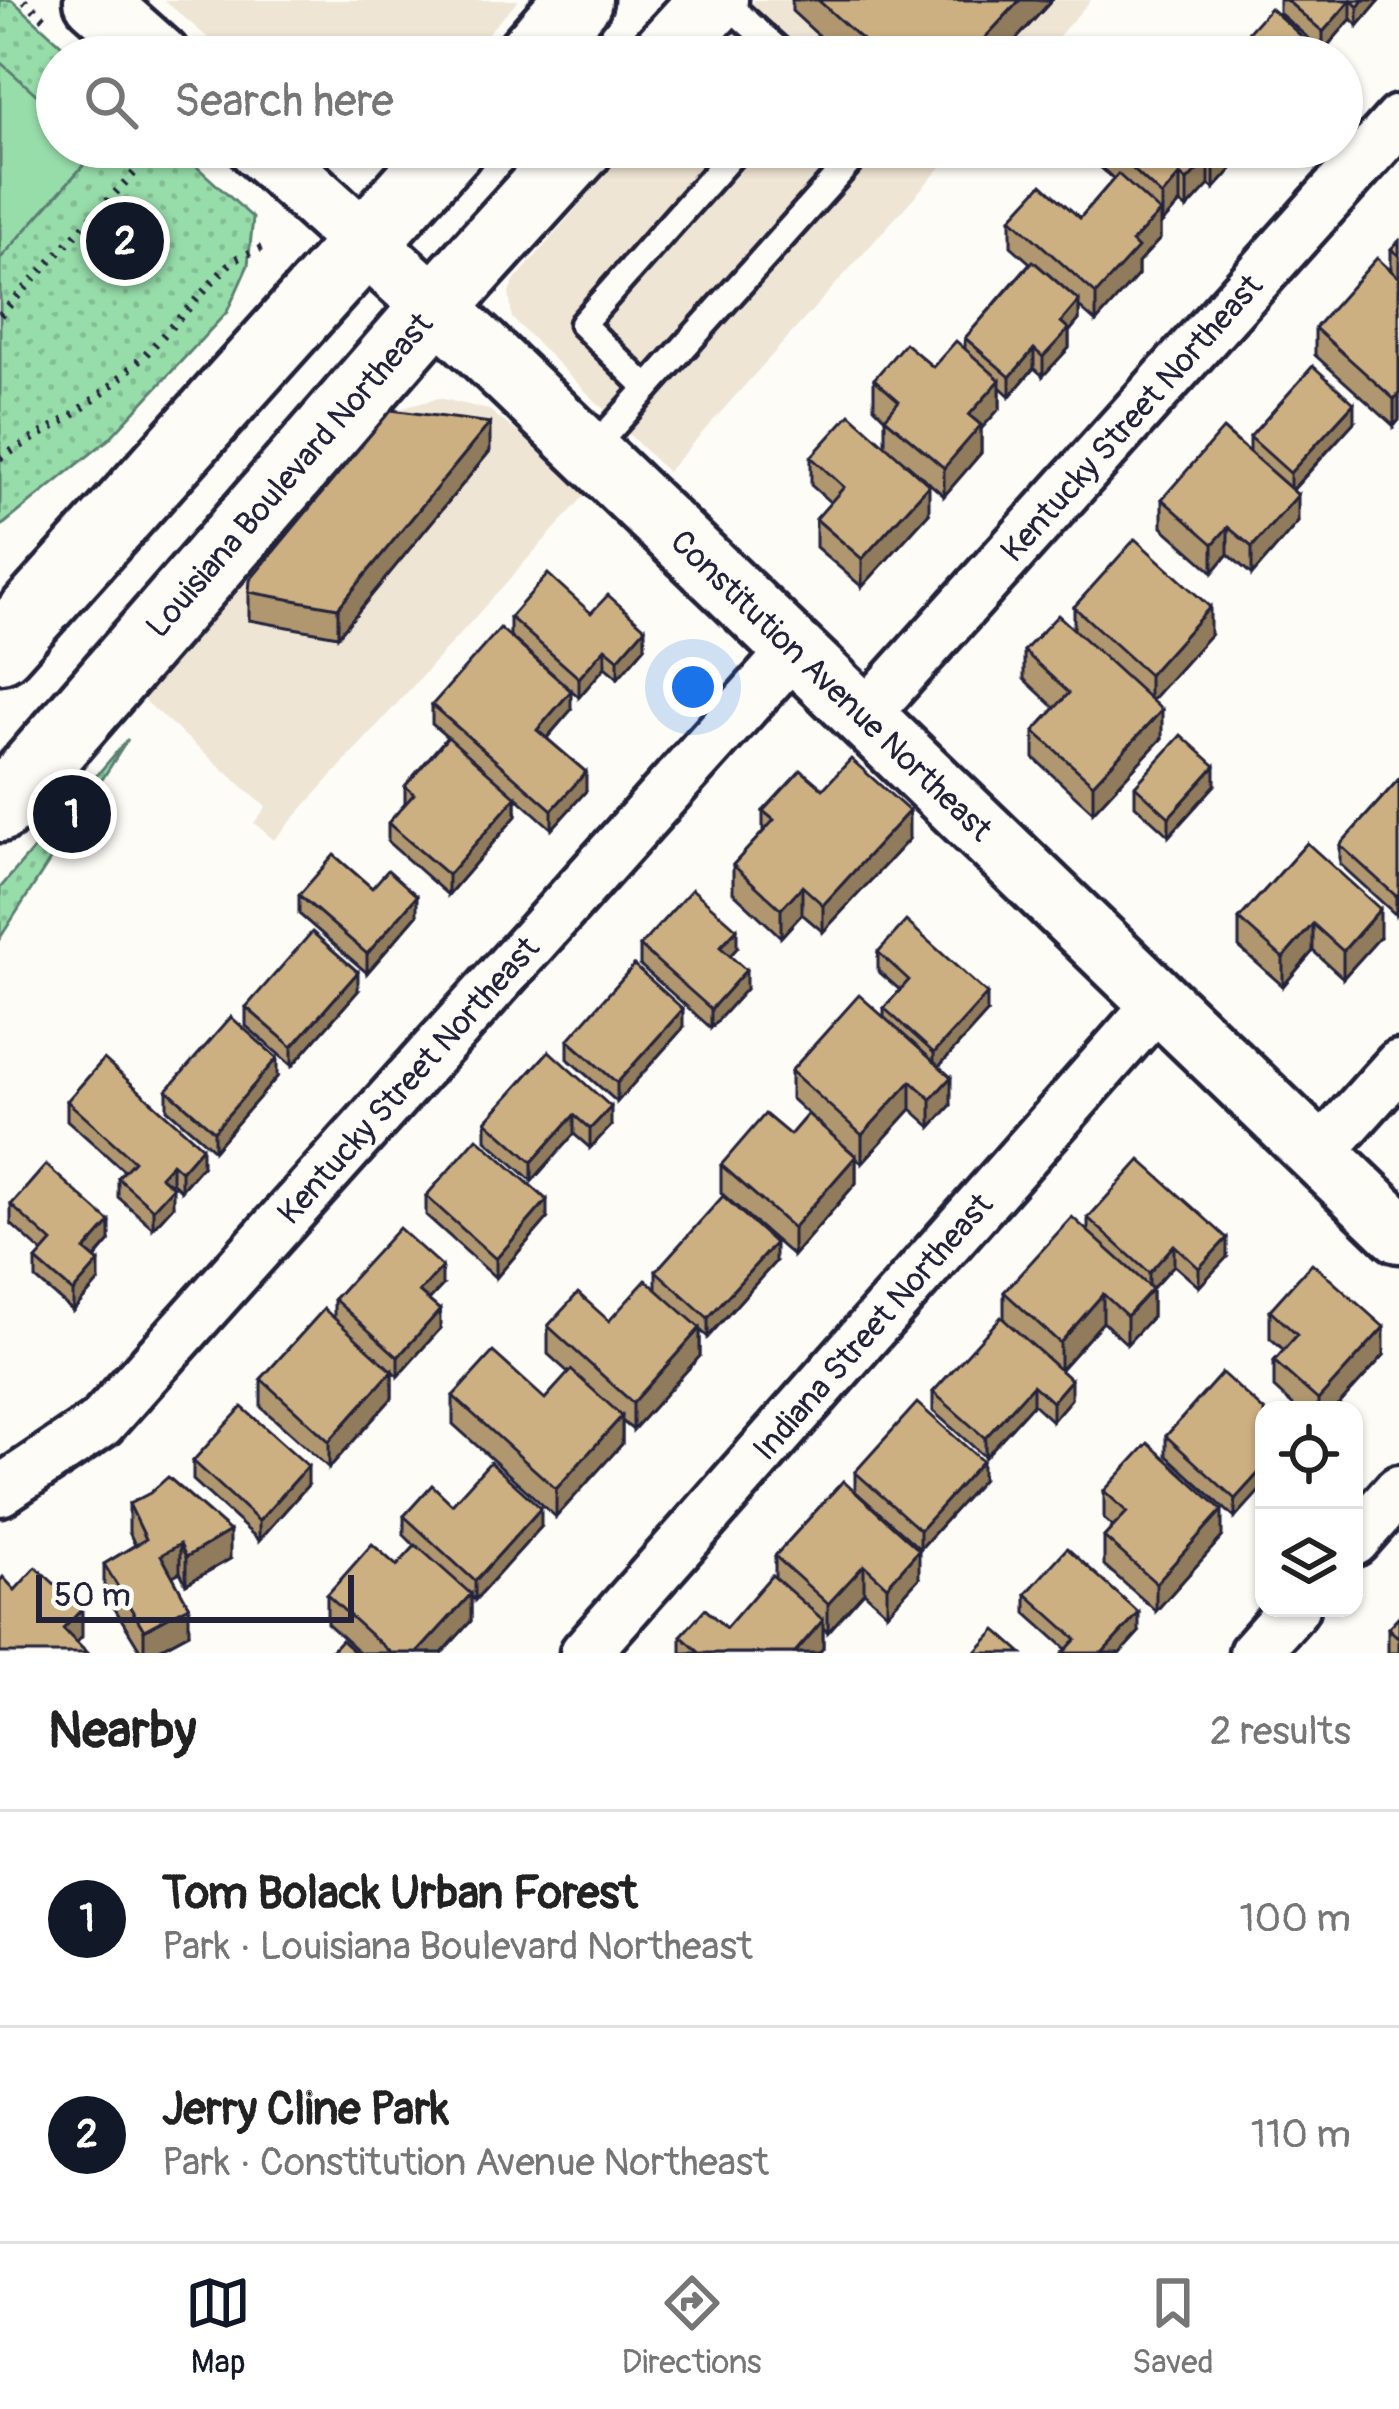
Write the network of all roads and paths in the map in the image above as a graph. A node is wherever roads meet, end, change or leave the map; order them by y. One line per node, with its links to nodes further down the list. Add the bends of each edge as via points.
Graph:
1 (95, 0): 4 (street)
2 (578, 0): 5 (main road)
3 (719, 0): 6 (main road); 7 (lane)
4 (135, 36)
5 (547, 36)
6 (683, 36)
7 (761, 36)
8 (1399, 120): 9 (street, Kentucky Street Northeast)
9 (1363, 160)
10 (136, 168): 20 (path)
11 (283, 168): 17 (street, Constitution Avenue Northeast)
12 (431, 168): 17 (main road)
13 (561, 168): 19 (main road, Louisiana Boulevard Northeast)
14 (721, 168): 21 (lane, via 582,324)
15 (844, 168): 21 (lane)
16 (1356, 168): 26 (street, Kentucky Street Northeast)
17 (366, 242): 19 (street, Constitution Avenue Northeast); 25 (main road)
18 (264, 247): 23 (path, via 233,260 105,392)
19 (436, 305): 22 (street, Constitution Avenue Northeast); 27 (main road, Louisiana Boulevard Northeast)
20 (0, 315)
21 (647, 388): 22 (lane)
22 (590, 452): 24 (street, Constitution Avenue Northeast)
23 (0, 458)
24 (796, 648): 26 (street, Constitution Avenue Northeast); 33 (street, Kentucky Street Northeast, via 101,1423)
25 (0, 649)
26 (865, 715): 28 (street, Constitution Avenue Northeast)
27 (0, 808)
28 (1161, 1000): 30 (street, Constitution Avenue Northeast); 36 (street, Indiana Street Northeast)
29 (1399, 1065): 30 (street)
30 (1319, 1154): 31 (street, Constitution Avenue Northeast)
31 (1399, 1232)
32 (1399, 1490): 34 (street)
33 (0, 1491)
34 (1363, 1531)
35 (1286, 1617): 37 (street)
36 (585, 1653)
37 (1254, 1653)

